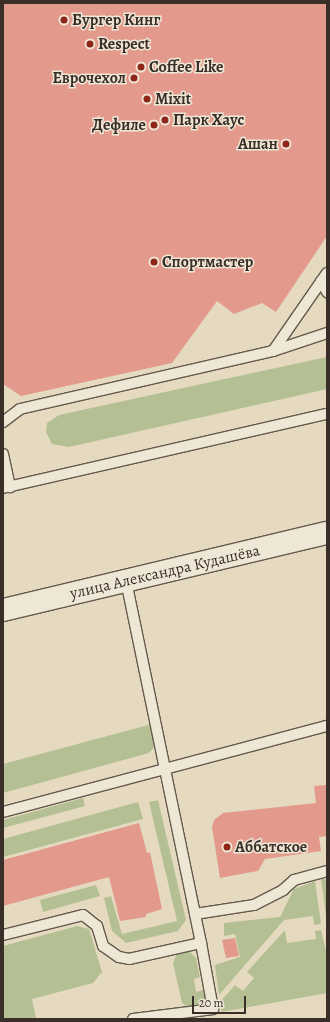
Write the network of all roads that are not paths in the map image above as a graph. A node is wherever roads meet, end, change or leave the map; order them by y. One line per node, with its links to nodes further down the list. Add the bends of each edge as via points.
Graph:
1 (324, 277): 2 (lane); 4 (lane)
2 (327, 292)
3 (327, 333): 4 (lane)
4 (273, 351): 6 (lane, via 20,409)
5 (327, 414): 8 (lane)
6 (3, 422)
7 (3, 454): 8 (lane)
8 (7, 488)
9 (327, 533): 10 (main road, улица Александра Кудашёва)
10 (126, 582): 11 (main road, улица Александра Кудашёва); 13 (lane)
11 (3, 610)
12 (327, 726): 13 (lane)
13 (164, 767): 14 (lane); 16 (lane)
14 (3, 812)
15 (327, 871): 16 (lane, via 294,880 283,890 254,905)
16 (195, 914): 18 (lane)
17 (3, 935): 18 (lane, via 83,915 97,926 103,946 119,957 129,959)
18 (201, 943): 19 (lane, via 213,1008)
19 (133, 1019)

